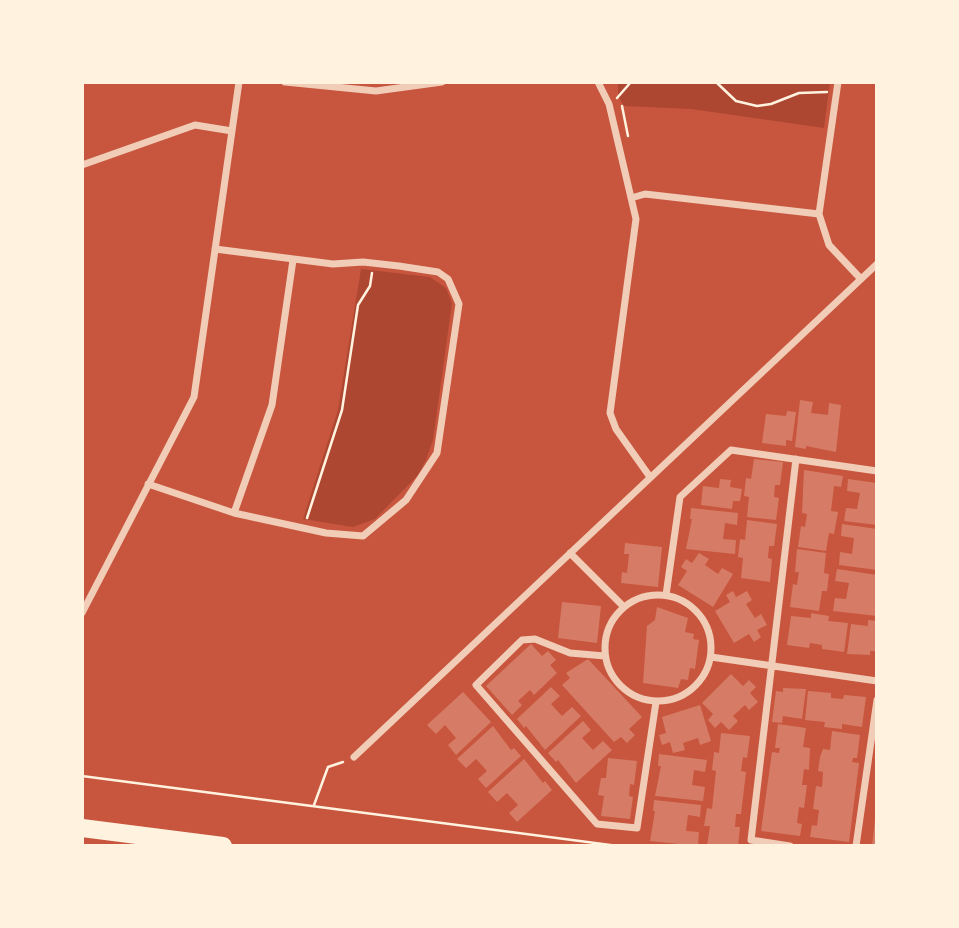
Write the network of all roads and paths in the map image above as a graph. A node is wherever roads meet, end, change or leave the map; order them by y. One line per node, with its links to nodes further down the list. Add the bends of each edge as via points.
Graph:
1 (239, 82): 11 (street)
2 (285, 82): 8 (street, via 376,90)
3 (442, 82): 8 (street)
4 (598, 82): 10 (street)
5 (631, 82): 10 (path)
6 (716, 82): 9 (path, via 736,101 757,106 813,91)
7 (838, 82): 9 (street)
8 (397, 85)
9 (837, 93): 14 (street)
10 (608, 104): 13 (street)
11 (232, 131): 12 (street, via 195,125); 15 (street)
12 (82, 165)
13 (631, 198): 14 (street, via 645,194); 22 (street, via 636,219 610,414)
14 (819, 214): 19 (street, via 829,245)
15 (215, 249): 16 (street); 23 (street, via 194,397)
16 (293, 260): 17 (street); 24 (street, via 272,405)
17 (374, 263): 25 (path, via 370,286 358,305 342,410); 25 (street, via 438,272 456,291 459,304 437,453 406,500 363,536)
18 (877, 264): 19 (street)
19 (860, 278): 22 (street)
20 (796, 459): 21 (street); 27 (street, via 731,450 680,497); 32 (street)
21 (877, 471)
22 (650, 477): 26 (street)
23 (148, 484): 24 (street); 29 (street)
24 (234, 513): 25 (street)
25 (304, 528)
26 (570, 553): 28 (street); 36 (street)
27 (666, 596): 28 (street, via 644,597); 31 (street, via 696,611 705,624)
28 (624, 607): 30 (street, via 612,621)
29 (82, 613)
30 (605, 656): 35 (street, via 622,688); 35 (street, via 570,653 536,639 522,640 476,685 597,824 637,828)
31 (711, 657): 32 (street); 35 (street, via 697,685 678,697)
32 (771, 666): 33 (street); 42 (street, via 751,841)
33 (877, 681)
34 (877, 700): 43 (street)
35 (656, 702)
36 (354, 757): 38 (path, via 328,767)
37 (82, 776): 38 (path)
38 (314, 805): 41 (path)
39 (82, 828): 40 (highway)
40 (223, 846)
41 (618, 846)
42 (790, 846)
43 (856, 846)

